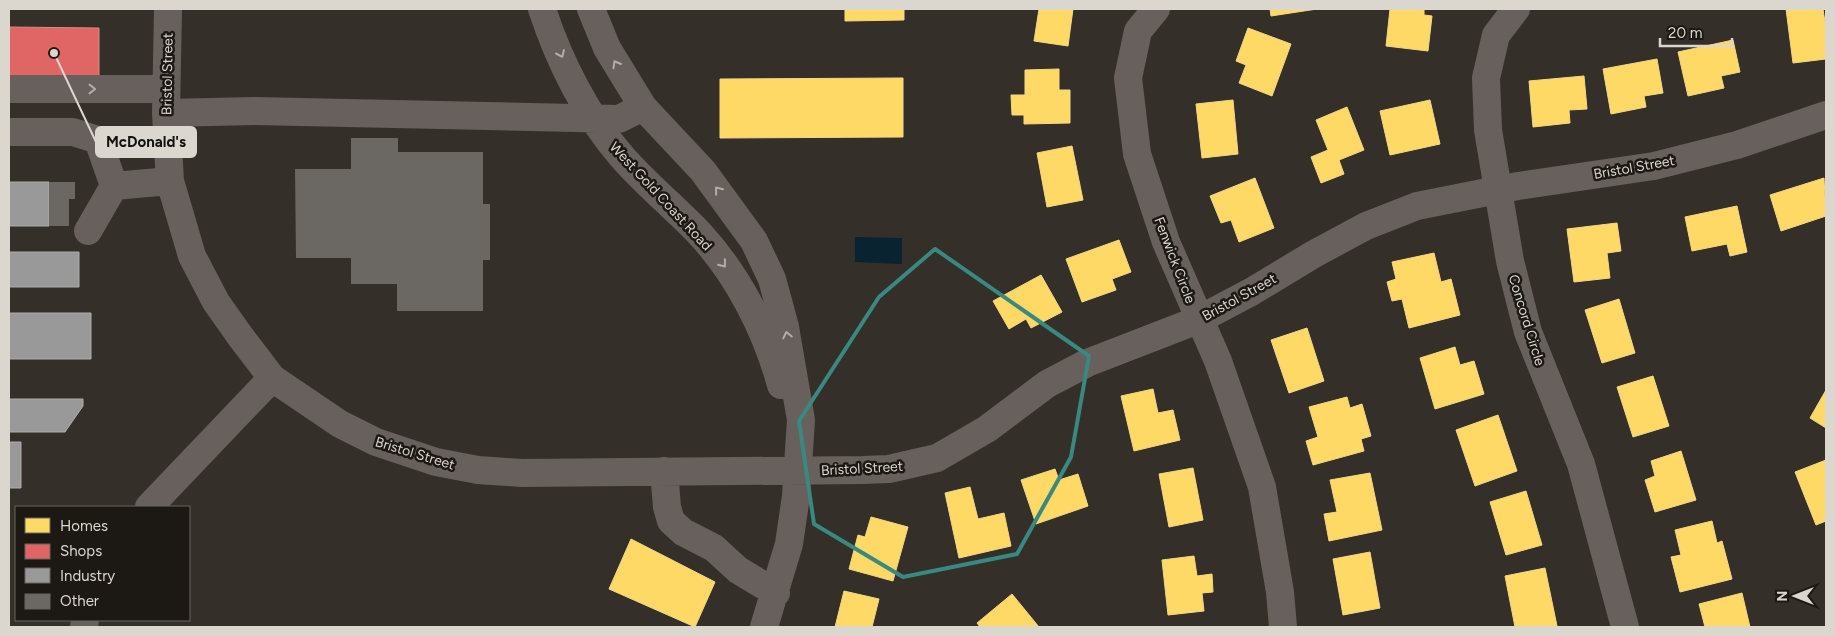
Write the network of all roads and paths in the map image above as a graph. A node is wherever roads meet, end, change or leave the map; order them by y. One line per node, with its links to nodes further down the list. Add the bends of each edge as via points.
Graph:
1 (168, 9): 7 (street, Bristol Street)
2 (542, 9): 10 (street, West Gold Coast Road, one-way to 10, via 567,69)
3 (590, 9): 8 (street, West Gold Coast Road, one-way to 3, via 607,48)
4 (1156, 9): 16 (street, Fenwick Circle, via 1138,32 1128,78 1137,154 1166,242)
5 (1516, 9): 14 (street, Concord Circle, via 1496,35 1486,78 1488,130)
6 (9, 89): 7 (street, one-way to 7)
7 (166, 101): 10 (street, via 265,112); 12 (street, Bristol Street)
8 (643, 108): 10 (street, via 619,119); 18 (street, West Gold Coast Road, one-way to 8, via 801,420 794,368 772,279 754,241 732,208 703,171)
9 (1826, 115): 14 (street, Bristol Street, via 1737,145 1654,166)
10 (593, 119): 18 (street, West Gold Coast Road, one-way to 18, via 658,196 699,233 729,271 751,309 772,352 786,404)
11 (9, 132): 13 (street, via 73,132 98,140)
12 (170, 181): 13 (street); 17 (street, Bristol Street, via 192,256 216,302)
13 (114, 186): 15 (street)
14 (1498, 189): 16 (street, Bristol Street, via 1417,206 1366,226); 24 (street, Concord Circle, via 1521,311 1542,372 1581,464)
15 (88, 231)
16 (1198, 320): 18 (street, Bristol Street, via 1087,363 1048,384 987,429 936,458 889,469); 23 (street, Fenwick Circle, via 1218,361 1262,486 1280,592)
17 (272, 378): 19 (street, Bristol Street, via 340,424 376,442 436,462 478,470 522,473); 20 (street)
18 (796, 470): 19 (street, Bristol Street); 21 (street, West Gold Coast Road, via 789,544)
19 (664, 471): 21 (street, via 671,521 683,532 714,548 738,570)
20 (150, 506)
21 (776, 593): 22 (street, West Gold Coast Road)
22 (764, 627)
23 (1282, 627)
24 (1625, 627)

